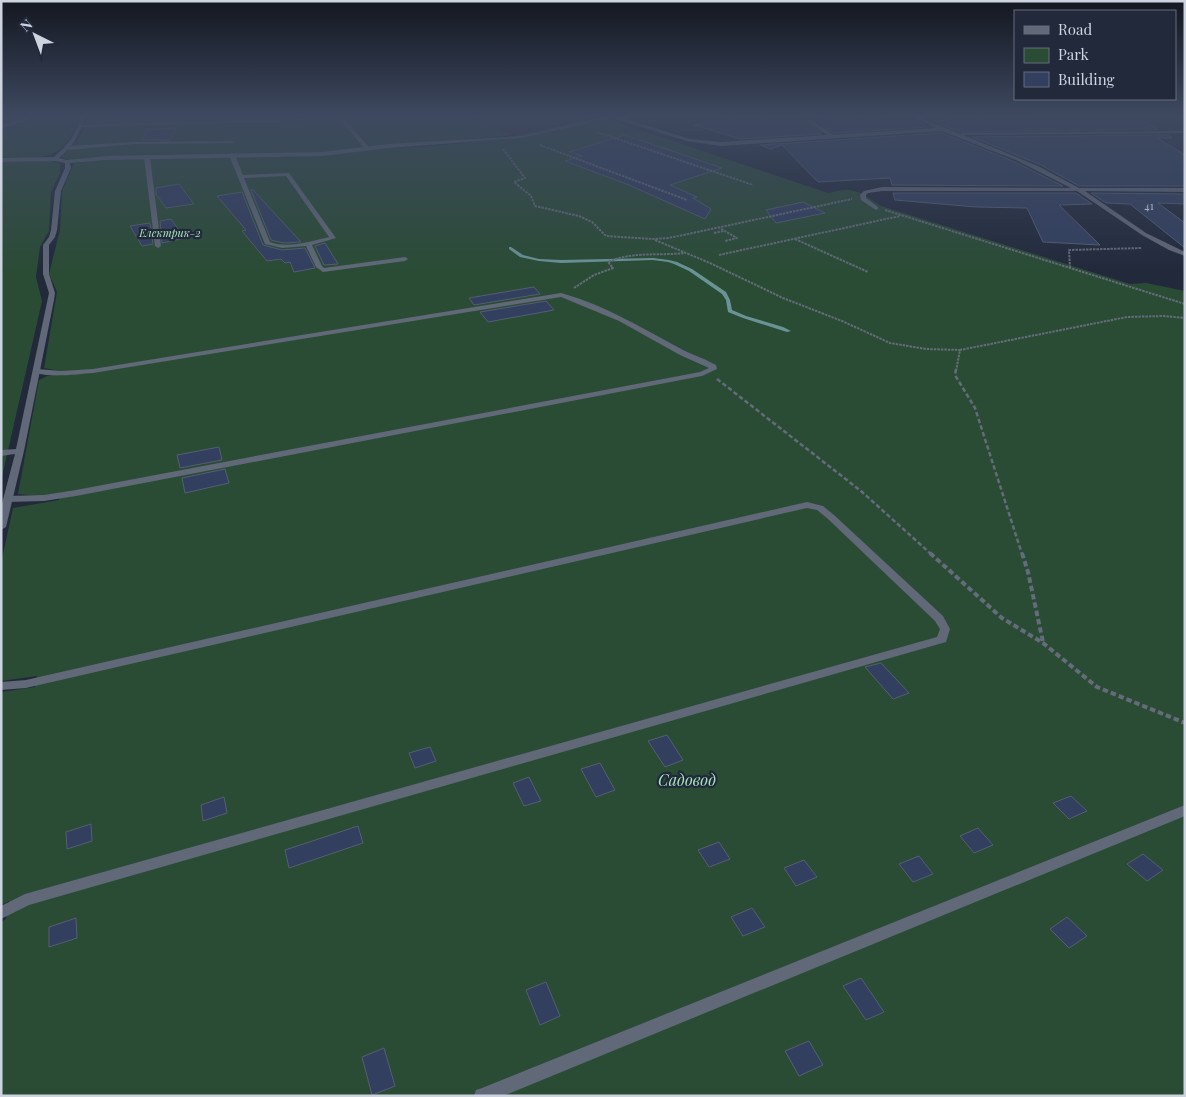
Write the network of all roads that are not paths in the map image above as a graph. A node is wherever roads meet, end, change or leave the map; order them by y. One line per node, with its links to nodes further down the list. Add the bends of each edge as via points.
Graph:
1 (68, 168): 13 (street, via 58,191 54,230 46,245 46,274 52,293)
2 (148, 168): 10 (street)
3 (237, 168): 5 (street)
4 (1036, 168): 6 (street)
5 (241, 177): 9 (street, via 267,243 272,246); 9 (street, via 287,174 333,238)
6 (1078, 190): 7 (street); 8 (street, via 882,189 866,192 862,197); 11 (street, via 1167,247)
7 (1185, 190)
8 (876, 208)
9 (308, 244): 12 (street, via 323,270)
10 (158, 246)
11 (1185, 254)
12 (405, 259)
13 (37, 371): 14 (street); 16 (street, via 93,371 561,295 614,316 713,367 702,374 76,493)
14 (20, 451): 15 (street); 16 (street)
15 (1, 453)
16 (8, 499): 17 (street)
17 (1, 526)
18 (1, 686): 20 (street, via 26,684 806,505 820,508 831,517 939,619 945,629 942,639 26,900)
19 (1185, 810): 21 (street)
20 (1, 914)
21 (482, 1096)

